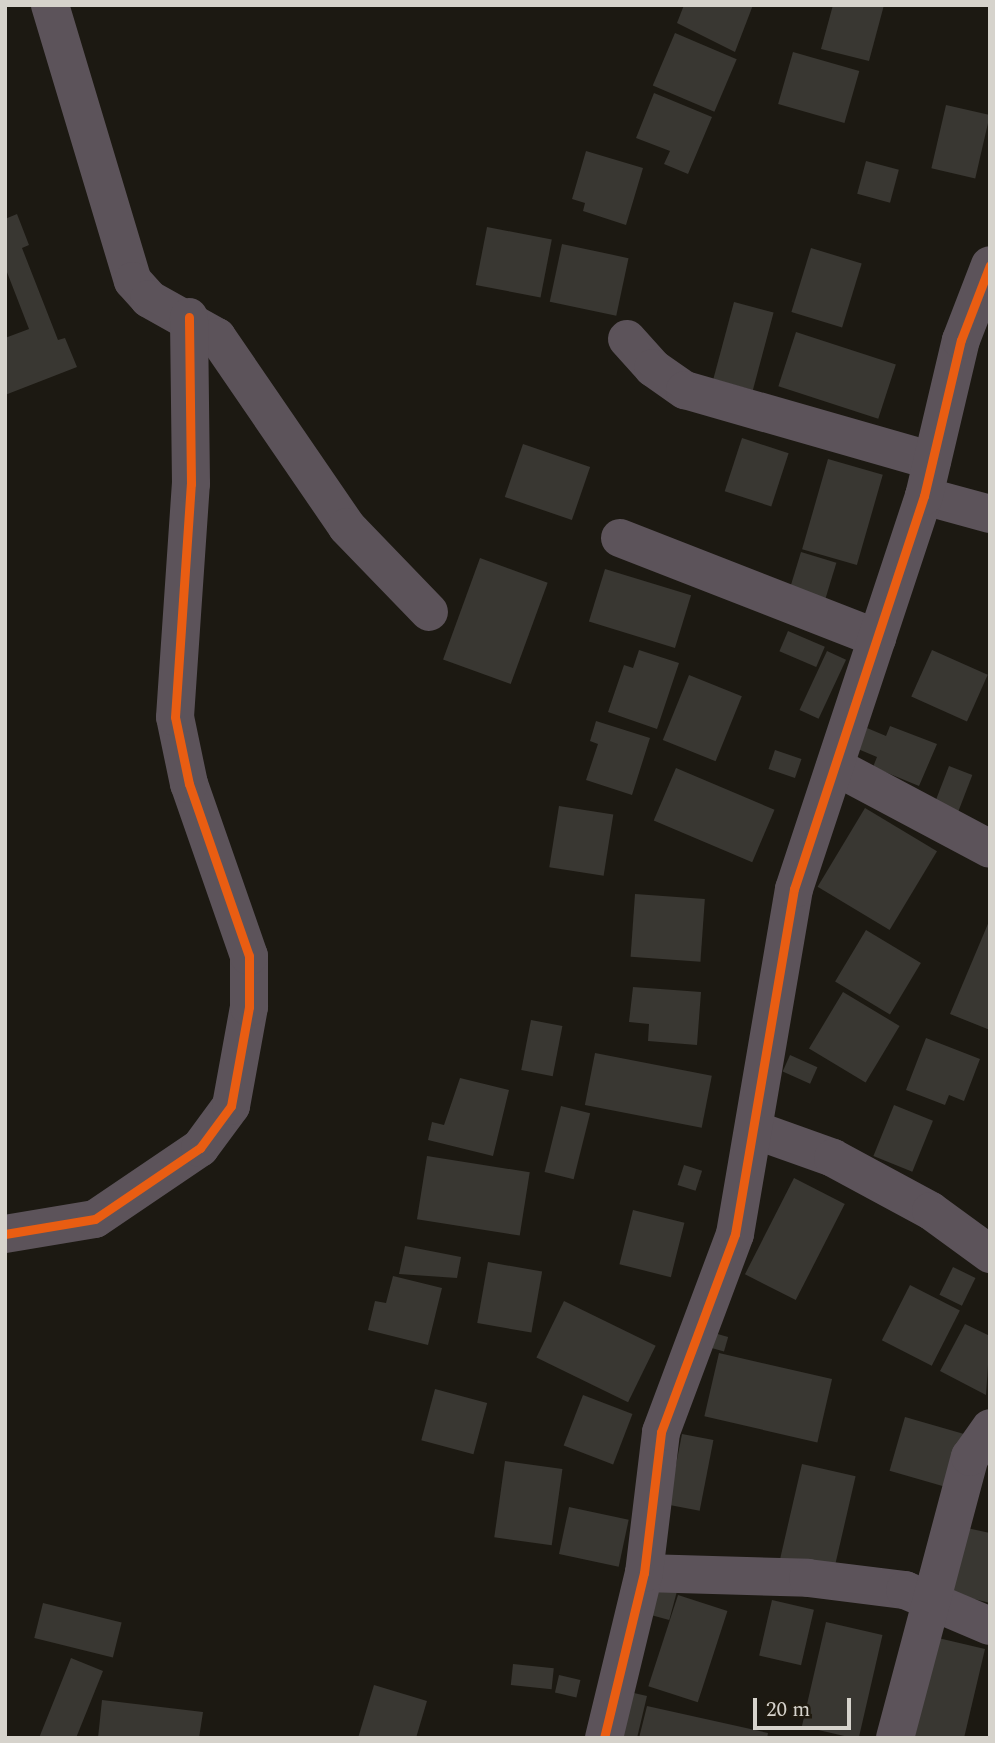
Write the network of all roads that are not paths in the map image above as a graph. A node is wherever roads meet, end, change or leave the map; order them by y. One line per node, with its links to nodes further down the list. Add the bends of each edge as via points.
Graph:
1 (50, 5): 3 (street, via 120,254 149,299)
2 (990, 265): 5 (street, via 961,340)
3 (189, 317): 8 (street, via 217,337 347,527); 13 (street, via 191,484 175,717 189,784 249,956 249,1007 231,1106 200,1148 95,1219)
4 (628, 340): 5 (street, via 653,368 685,390)
5 (928, 478): 6 (street); 9 (street)
6 (990, 514)
7 (620, 538): 9 (street)
8 (429, 612)
9 (877, 638): 10 (street)
10 (836, 767): 11 (street); 12 (street, via 794,889)
11 (990, 849)
12 (755, 1130): 14 (street, via 832,1158 931,1211); 16 (street, via 734,1234 661,1432)
13 (5, 1234)
14 (990, 1254)
15 (990, 1428): 17 (street, via 970,1457)
16 (644, 1573): 17 (street, via 808,1578 905,1590); 19 (street)
17 (929, 1606): 18 (street); 20 (street)
18 (990, 1626)
19 (604, 1738)
20 (895, 1738)

